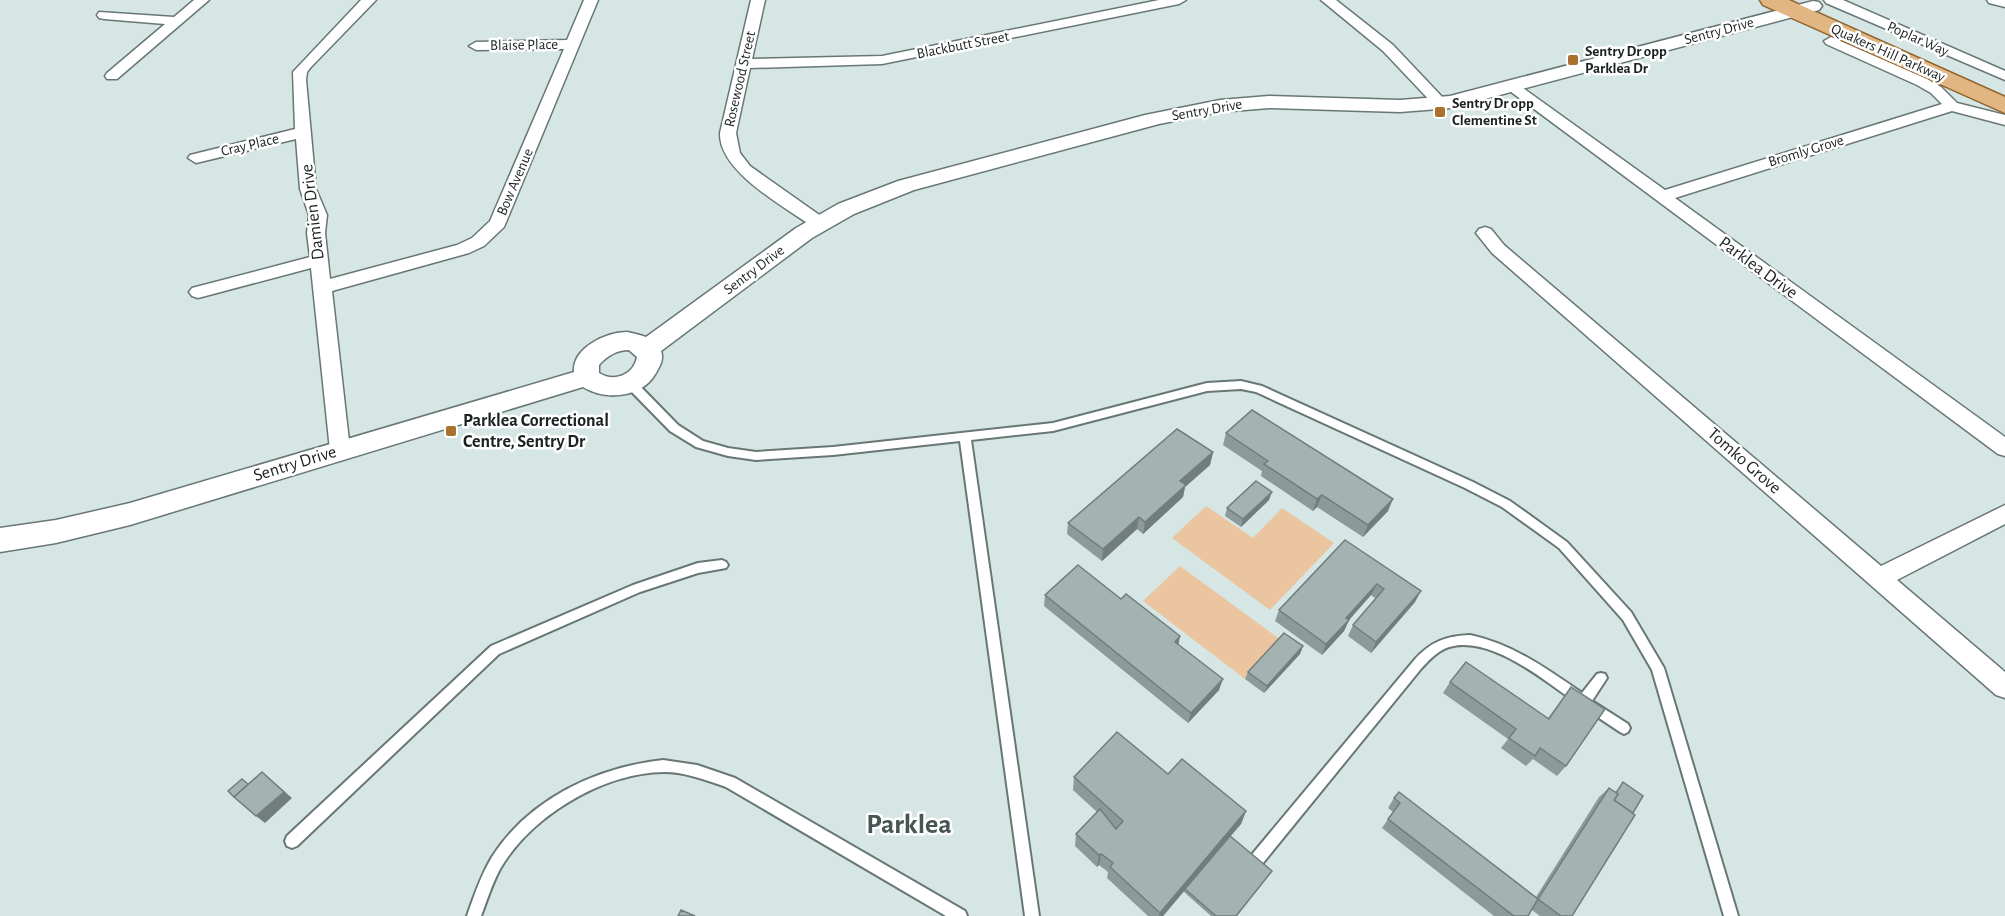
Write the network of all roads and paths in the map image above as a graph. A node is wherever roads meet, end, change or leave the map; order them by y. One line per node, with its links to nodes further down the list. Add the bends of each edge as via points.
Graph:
1 (202, 0): 12 (street)
2 (369, 0): 25 (street, Damien Drive, via 300,72)
3 (591, 0): 14 (street, Bow Avenue)
4 (758, 0): 16 (street, Rosewood Street)
5 (1179, 0): 16 (street, Blackbutt Street, via 882,60)
6 (1328, 0): 21 (street, via 1388,48)
7 (1771, 0): 10 (main road, Quakers Hill Parkway)
8 (1994, 0): 9 (street)
9 (2005, 3)
10 (1810, 4): 18 (street, Poplar Way); 19 (street, Sentry Drive); 20 (main road, Quakers Hill Parkway); 23 (main road, Quakers Hill Parkway)
11 (104, 15): 12 (street)
12 (177, 21): 17 (street)
13 (1831, 41): 22 (street, via 1922,82)
14 (573, 44): 15 (street, Blaise Place); 31 (street, Bow Avenue, via 498,223 488,234 447,254)
15 (476, 46)
16 (743, 64): 28 (street, Rosewood Street, via 728,133 732,154 744,169)
17 (112, 76)
18 (2005, 76)
19 (1511, 86): 21 (street, Sentry Drive); 27 (street, Parklea Drive)
20 (2005, 91)
21 (1442, 104): 28 (street, Sentry Drive, via 1280,102 1219,106 914,184)
22 (1952, 106): 24 (street); 27 (street, Bromly Grove)
23 (2005, 106)
24 (2005, 120)
25 (304, 132): 26 (street, Cray Place); 30 (street, Damien Drive, via 308,189 318,215)
26 (196, 158)
27 (1661, 197): 37 (street, Parklea Drive)
28 (819, 223): 33 (street, Sentry Drive)
29 (1485, 233): 42 (street, Tomko Grove, via 1498,249)
30 (319, 260): 31 (street, Damien Drive); 32 (street)
31 (323, 286): 38 (street, Damien Drive)
32 (198, 292)
33 (646, 349): 34 (street, via 627,342 603,347 586,364); 35 (street, via 651,354 646,371)
34 (587, 377): 35 (street, via 601,386); 38 (street, Sentry Drive)
35 (630, 383): 36 (lane, via 674,428 700,444 728,452 783,455)
36 (965, 437): 51 (lane); 52 (lane, via 1053,426 1208,387 1241,385 1506,504 1563,545 1627,616 1658,668)
37 (2005, 448)
38 (340, 450): 40 (street, Sentry Drive, via 93,525)
39 (2005, 514): 42 (street)
40 (0, 540)
41 (722, 565): 47 (lane, via 698,568 637,588 495,650)
42 (1879, 578): 44 (street, Tomko Grove)
43 (1601, 678): 45 (lane)
44 (2005, 687)
45 (1584, 701): 46 (lane); 48 (lane, via 1530,665 1489,645 1454,640 1439,646 1427,653)
46 (1624, 728)
47 (292, 841)
48 (1239, 881)
49 (474, 916): 50 (lane, via 500,858 542,814 599,779 631,769 665,766 698,770 730,782)
50 (960, 916)
51 (1032, 916)
52 (1731, 916)

